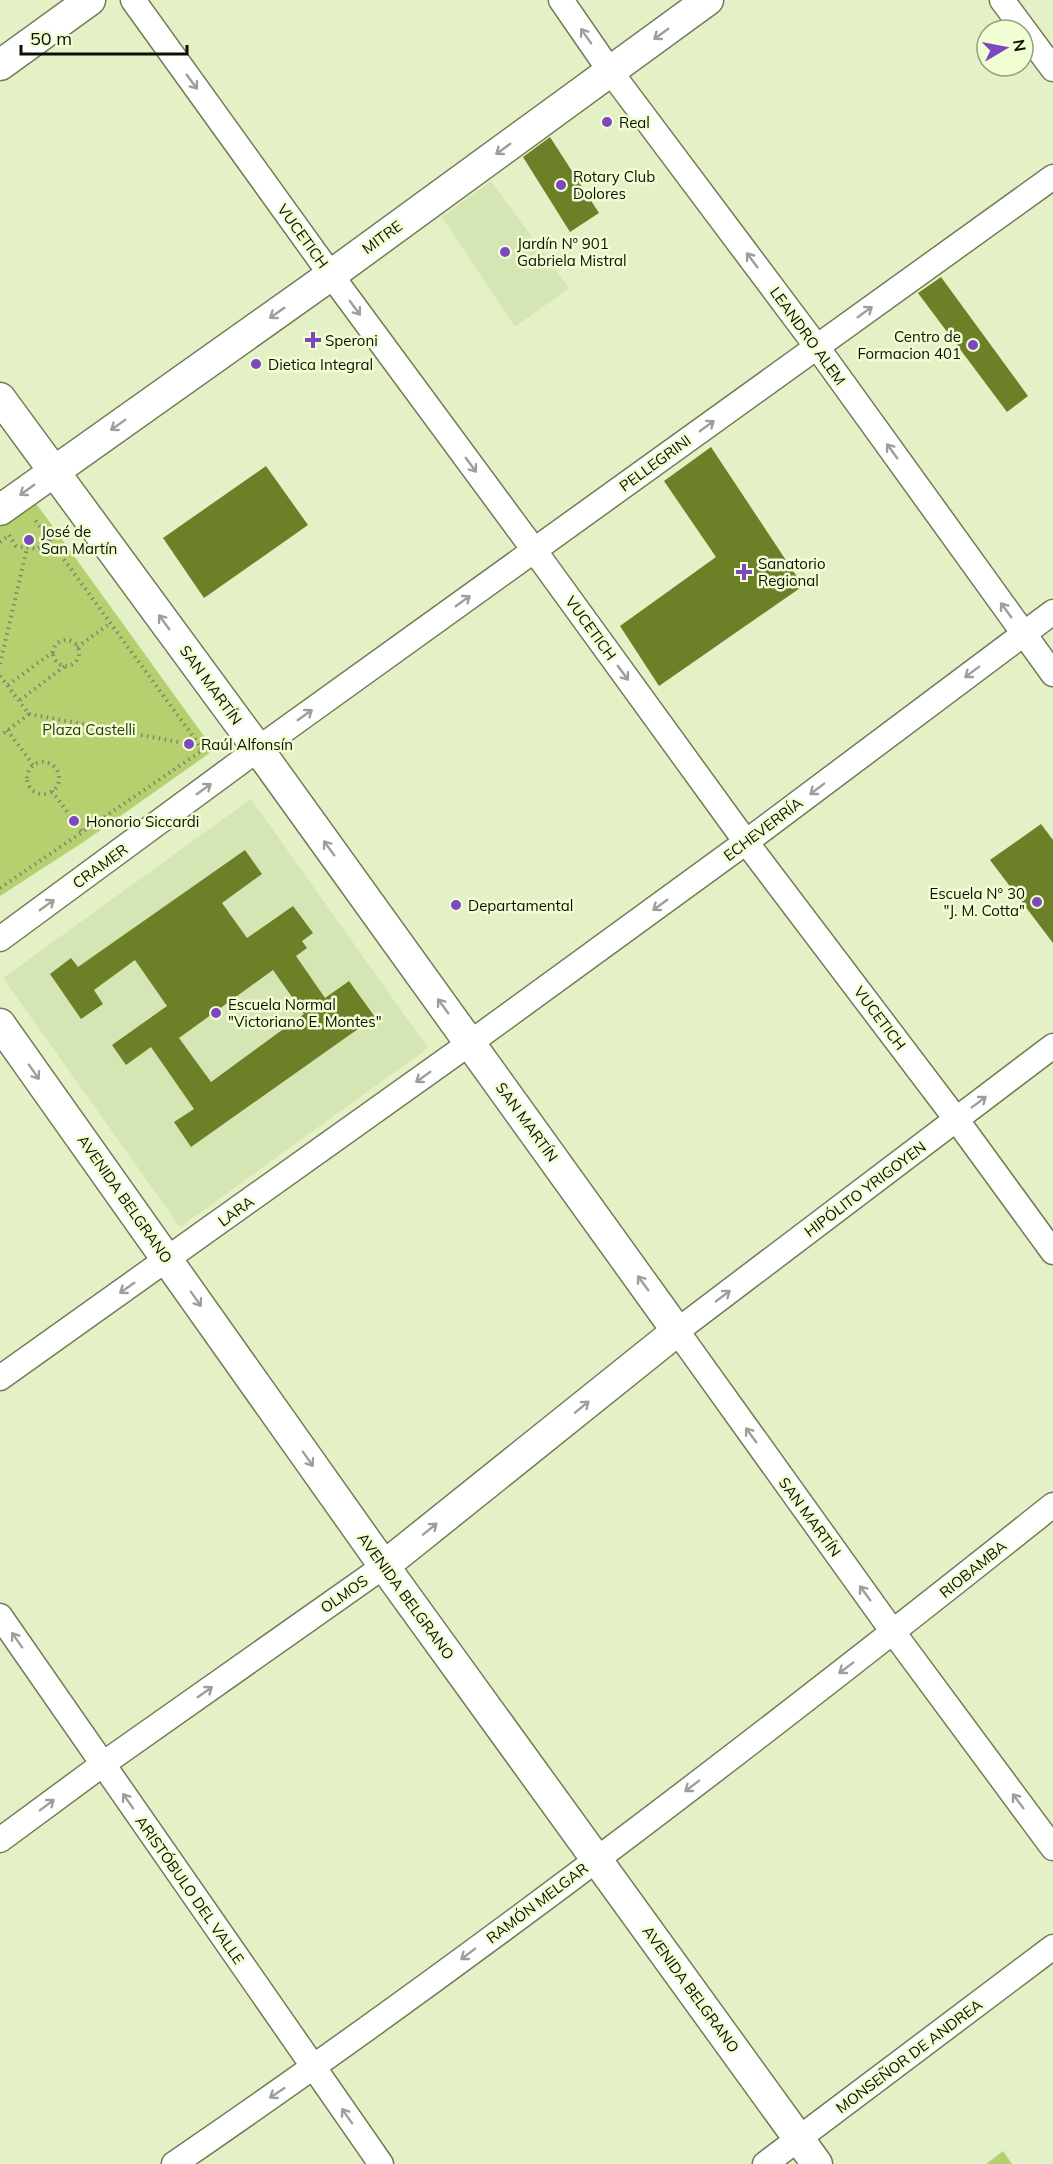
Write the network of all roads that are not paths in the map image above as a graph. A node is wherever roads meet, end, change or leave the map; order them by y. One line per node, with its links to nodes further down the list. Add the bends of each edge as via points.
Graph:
1 (90, 0): 6 (main road)
2 (133, 0): 10 (street, VUCETICH, one-way to 10)
3 (561, 0): 8 (street, LEANDRO ALEM, one-way to 3)
4 (708, 0): 8 (main road, MITRE, one-way to 8)
5 (1002, 0): 7 (street)
6 (0, 65)
7 (1053, 69)
8 (610, 71): 10 (main road, MITRE, one-way to 10); 11 (street, LEANDRO ALEM, one-way to 8)
9 (1053, 177): 11 (street, PELLEGRINI, one-way to 9)
10 (331, 275): 13 (main road, MITRE, one-way to 13); 15 (street, VUCETICH, one-way to 15)
11 (817, 347): 15 (street, PELLEGRINI, one-way to 11); 17 (street, LEANDRO ALEM, one-way to 11)
12 (0, 398): 13 (main road, SAN MARTÍN)
13 (53, 471): 14 (main road, MITRE, one-way to 14); 19 (main road, SAN MARTÍN, one-way to 13)
14 (5, 522)
15 (534, 550): 19 (street, PELLEGRINI, one-way to 15); 20 (street, VUCETICH, one-way to 20)
16 (1053, 612): 17 (street, ECHEVERRÍA)
17 (1023, 634): 18 (street, LEANDRO ALEM); 20 (street, ECHEVERRÍA, one-way to 20)
18 (1053, 674)
19 (258, 749): 21 (street, CRAMER, one-way to 19); 23 (main road, SAN MARTÍN, one-way to 19)
20 (746, 842): 23 (street, ECHEVERRÍA, one-way to 23); 25 (street, VUCETICH)
21 (0, 939)
22 (0, 1024): 27 (main road, AVENIDA BELGRANO, one-way to 27)
23 (470, 1043): 27 (street, LARA, one-way to 27); 28 (main road, SAN MARTÍN, one-way to 23)
24 (1053, 1046): 25 (street, HIPÓLITO YRIGOYEN, one-way to 24)
25 (956, 1119): 26 (street, VUCETICH); 28 (street, HIPÓLITO YRIGOYEN, one-way to 25)
26 (1053, 1252)
27 (168, 1260): 29 (street, LARA, one-way to 29); 31 (main road, AVENIDA BELGRANO, one-way to 31)
28 (676, 1331): 31 (main road, OLMOS, one-way to 28); 33 (street, SAN MARTÍN, one-way to 28)
29 (0, 1378)
30 (1053, 1505): 33 (street, RIOBAMBA)
31 (384, 1566): 34 (street, OLMOS, one-way to 31); 37 (main road, AVENIDA BELGRANO)
32 (0, 1616): 34 (street, ARISTÓBULO DEL VALLE, one-way to 32)
33 (893, 1632): 36 (street, SAN MARTÍN, one-way to 33); 37 (street, RAMÓN MELGAR, one-way to 37)
34 (103, 1764): 35 (street, OLMOS, one-way to 34); 39 (street, ARISTÓBULO DEL VALLE, one-way to 34)
35 (0, 1840)
36 (1053, 1848)
37 (597, 1859): 39 (street, RAMÓN MELGAR, one-way to 39); 40 (main road, AVENIDA BELGRANO)
38 (1053, 1947): 40 (street, MONSEÑOR DE ANDREA)
39 (314, 2068): 41 (street, RAMÓN MELGAR, one-way to 41); 42 (street, ARISTÓBULO DEL VALLE, one-way to 39)
40 (800, 2139): 43 (street, MONSEÑOR DE ANDREA); 44 (main road, AVENIDA BELGRANO)
41 (174, 2164)
42 (381, 2164)
43 (765, 2164)
44 (817, 2164)

